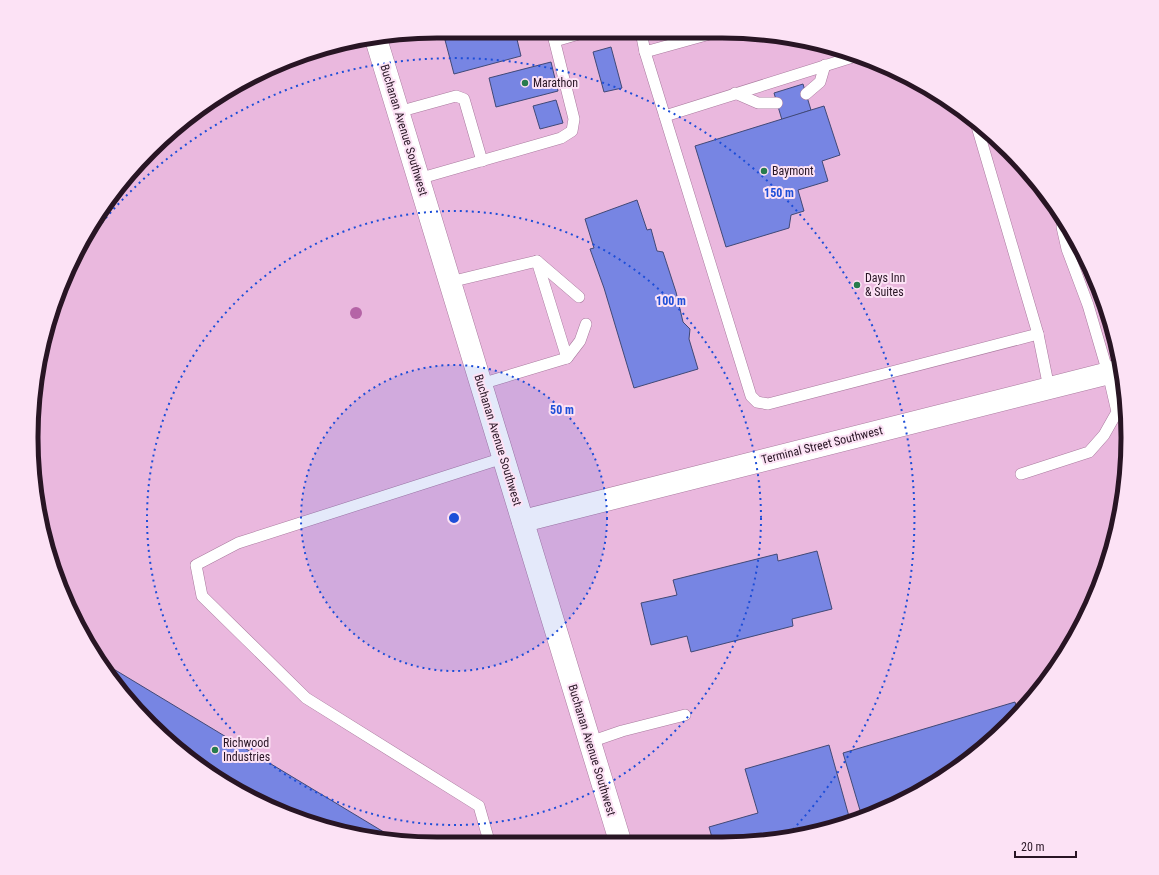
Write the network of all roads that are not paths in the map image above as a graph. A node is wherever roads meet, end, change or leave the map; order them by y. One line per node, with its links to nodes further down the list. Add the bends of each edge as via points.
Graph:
1 (554, 38): 14 (lane, via 574,119 572,131 561,138)
2 (642, 38): 5 (lane)
3 (695, 38): 5 (lane)
4 (377, 43): 11 (street, Buchanan Avenue Southwest)
5 (645, 52): 12 (lane)
6 (848, 58): 7 (lane)
7 (825, 65): 8 (lane); 9 (lane, via 820,82)
8 (735, 94): 10 (lane, via 758,103); 12 (lane)
9 (806, 94)
10 (777, 103)
11 (398, 112): 14 (lane, via 456,96 464,99); 15 (street, Buchanan Avenue Southwest)
12 (665, 116): 21 (lane, via 750,396 757,402 768,404)
13 (979, 132): 21 (lane)
14 (482, 161): 15 (lane)
15 (418, 179): 18 (street, Buchanan Avenue Southwest)
16 (1063, 231): 23 (lane, via 1067,249)
17 (536, 261): 18 (lane); 19 (lane); 22 (lane)
18 (450, 282): 24 (street, Buchanan Avenue Southwest)
19 (579, 297)
20 (586, 324): 22 (lane, via 580,341)
21 (1038, 334): 25 (lane)
22 (567, 358): 24 (lane)
23 (1115, 372): 25 (street, Terminal Street Southwest); 26 (lane)
24 (481, 384): 28 (street, Buchanan Avenue Southwest)
25 (1049, 388): 30 (street, Terminal Street Southwest)
26 (1119, 399)
27 (1120, 413): 29 (lane, via 1088,452)
28 (503, 458): 30 (street, Buchanan Avenue Southwest); 33 (lane, via 238,543 196,564 202,596 306,698 479,806)
29 (1021, 474)
30 (522, 521): 32 (street, Buchanan Avenue Southwest)
31 (685, 715): 32 (lane)
32 (590, 742): 34 (street, Buchanan Avenue Southwest)
33 (488, 837)
34 (619, 837)

